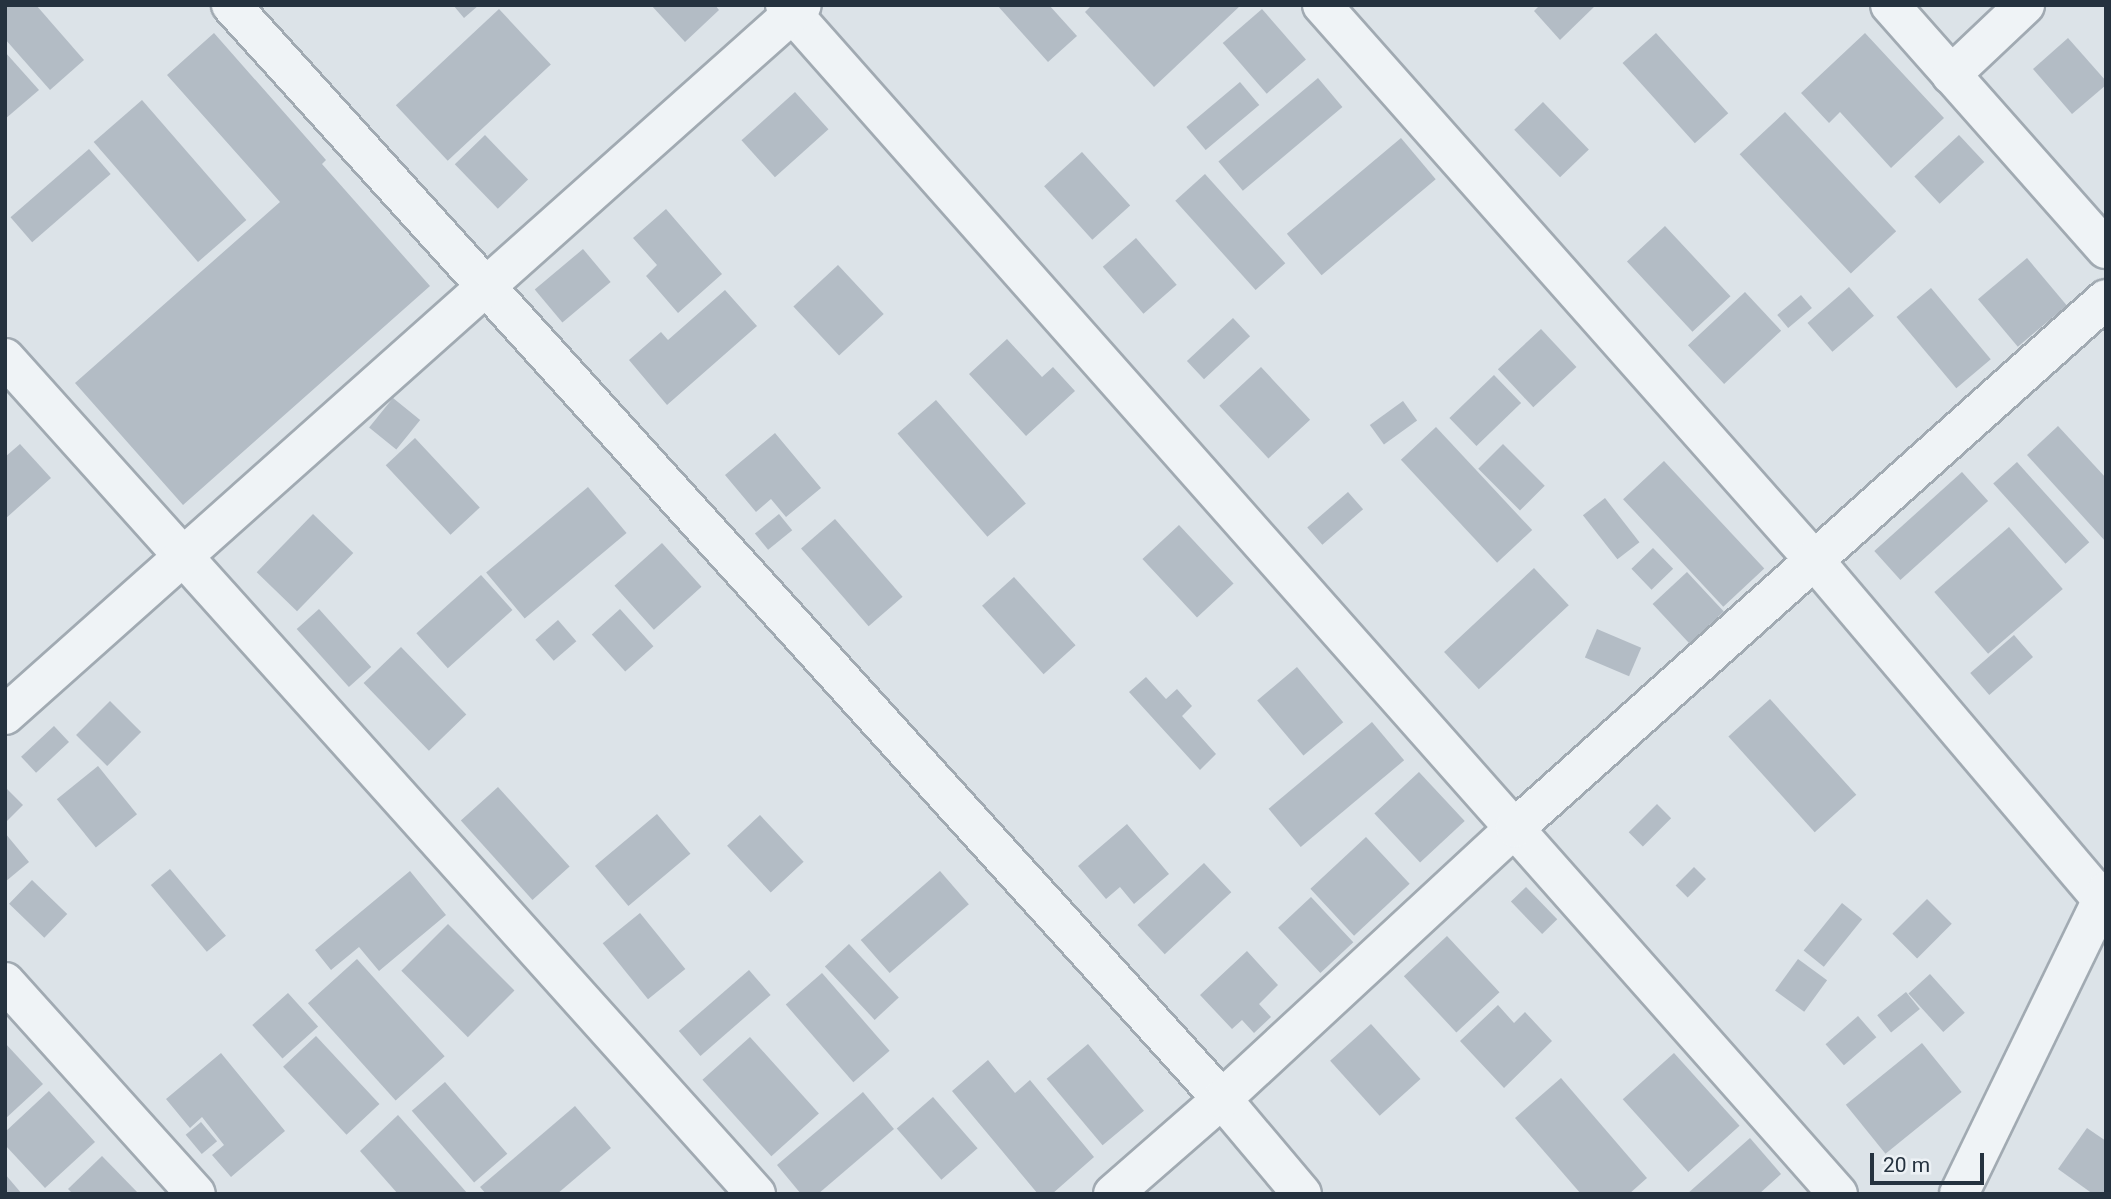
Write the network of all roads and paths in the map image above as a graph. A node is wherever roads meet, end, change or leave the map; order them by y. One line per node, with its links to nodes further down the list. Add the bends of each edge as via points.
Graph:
1 (231, 5): 8 (street)
2 (1322, 5): 12 (street)
3 (1890, 5): 6 (street)
4 (2025, 5): 6 (street)
5 (793, 8): 8 (street); 14 (street)
6 (1951, 75): 7 (street)
7 (2106, 249)
8 (487, 285): 11 (street); 17 (street)
9 (2106, 299): 12 (street)
10 (5, 358): 11 (street)
11 (183, 556): 13 (street); 19 (street)
12 (1814, 560): 14 (street); 15 (street)
13 (5, 715)
14 (1515, 828): 17 (street); 22 (street)
15 (2104, 896): 23 (street)
16 (5, 982): 18 (street)
17 (1222, 1099): 20 (street); 21 (street)
18 (196, 1194)
19 (756, 1194)
20 (1113, 1194)
21 (1302, 1194)
22 (1839, 1194)
23 (1959, 1194)

